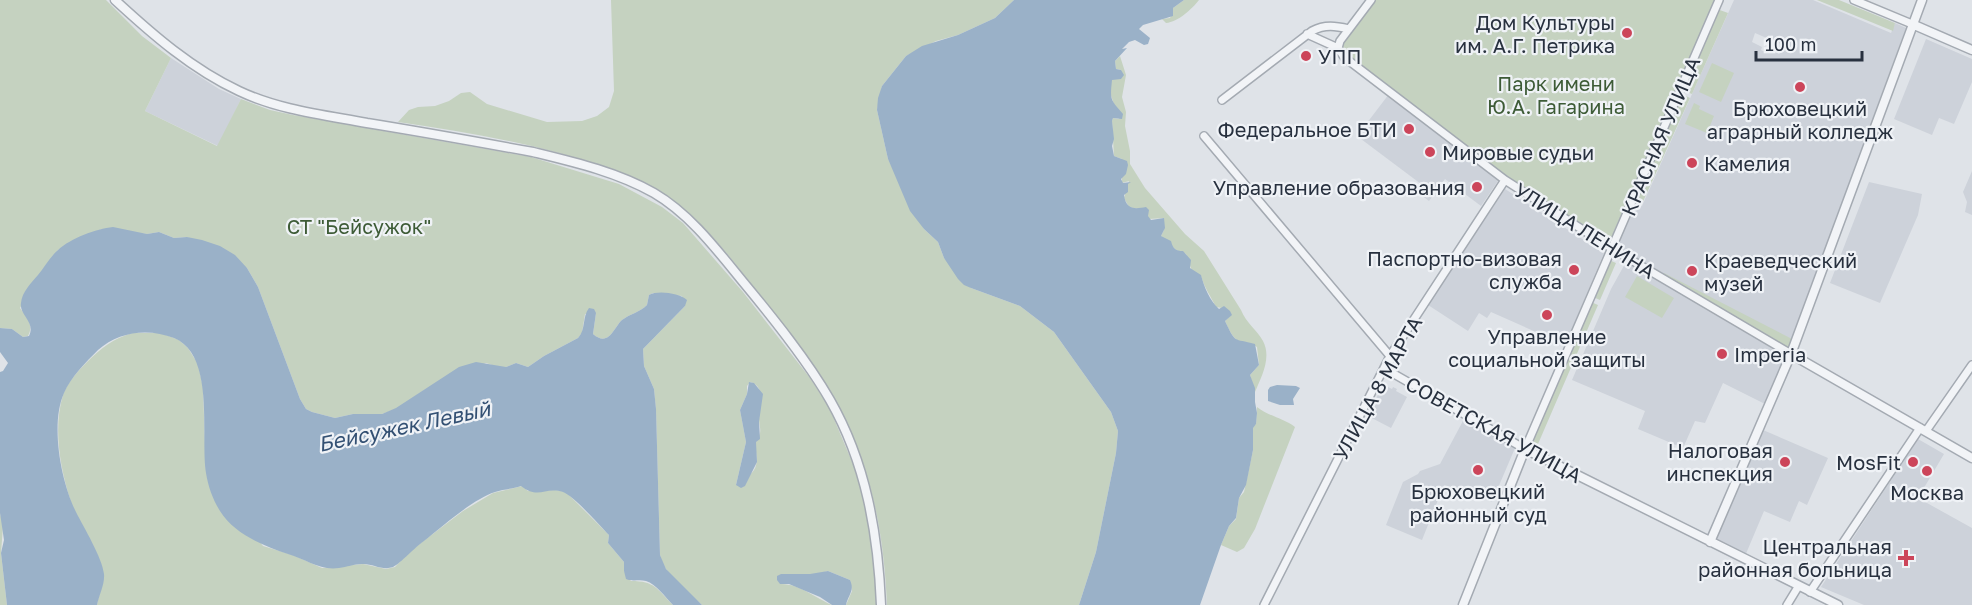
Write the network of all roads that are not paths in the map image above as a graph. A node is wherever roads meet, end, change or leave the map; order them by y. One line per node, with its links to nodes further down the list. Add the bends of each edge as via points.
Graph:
1 (115, 0): 24 (street, via 190,62 261,99 323,115 565,160 641,187 675,208 753,294 815,375 839,416 869,501 878,548)
2 (1371, 0): 7 (street)
3 (1719, 0): 14 (street, КРАСНАЯ УЛИЦА)
4 (1854, 0): 6 (street)
5 (1922, 0): 6 (street)
6 (1912, 24): 10 (street); 15 (street)
7 (1349, 29): 8 (street, via 1324,26); 9 (street)
8 (1307, 34): 9 (street, УЛИЦА ЛЕНИНА); 11 (street)
9 (1338, 48): 13 (street, УЛИЦА ЛЕНИНА, via 1344,57)
10 (1972, 50)
11 (1222, 100)
12 (1204, 136): 16 (street, СОВЕТСКАЯ УЛИЦА)
13 (1505, 180): 14 (street, УЛИЦА ЛЕНИНА); 16 (street, УЛИЦА 8 МАРТА)
14 (1611, 248): 15 (street, УЛИЦА ЛЕНИНА); 19 (street, КРАСНАЯ УЛИЦА)
15 (1791, 354): 18 (street, УЛИЦА ЛЕНИНА); 21 (street)
16 (1390, 356): 19 (street, СОВЕТСКАЯ УЛИЦА, via 1389,367 1394,374); 25 (street, УЛИЦА 8 МАРТА)
17 (1972, 365): 18 (street)
18 (1923, 430): 20 (street, УЛИЦА ЛЕНИНА); 23 (street)
19 (1525, 449): 21 (street, СОВЕТСКАЯ УЛИЦА); 26 (street, КРАСНАЯ УЛИЦА)
20 (1972, 458)
21 (1710, 542): 22 (street, СОВЕТСКАЯ УЛИЦА)
22 (1798, 586): 23 (street, СОВЕТСКАЯ УЛИЦА); 27 (street)
23 (1810, 592): 28 (street, СОВЕТСКАЯ УЛИЦА)
24 (881, 605)
25 (1264, 605)
26 (1463, 605)
27 (1787, 605)
28 (1838, 605)

